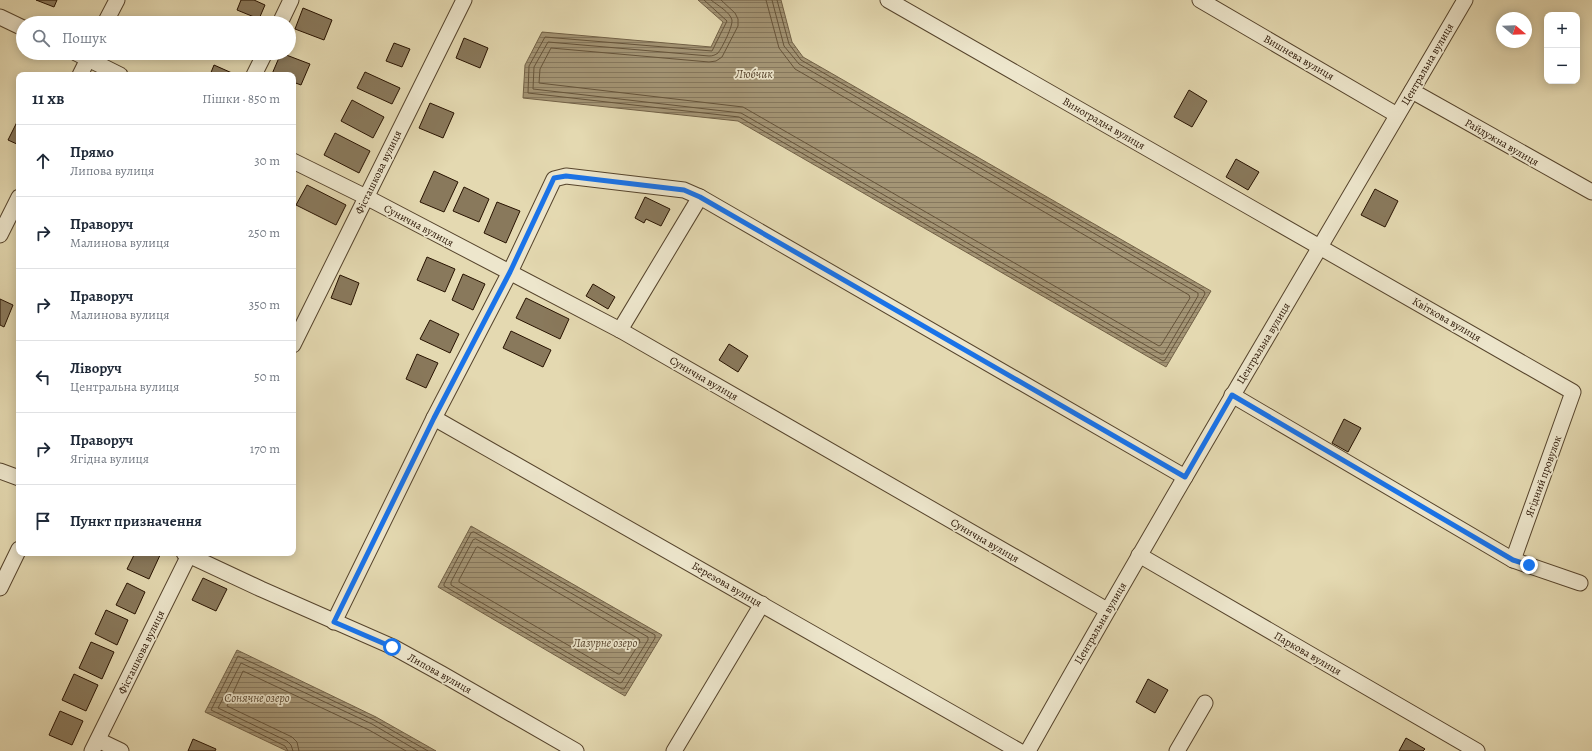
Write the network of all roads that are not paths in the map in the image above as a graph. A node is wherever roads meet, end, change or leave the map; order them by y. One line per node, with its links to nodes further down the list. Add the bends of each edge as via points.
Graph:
1 (116, 0): 8 (street)
2 (291, 0): 9 (street)
3 (464, 0): 21 (street, Фісташкова вулиця)
4 (888, 0): 25 (street, Виноградна вулиця)
5 (1200, 0): 18 (street, Вишнева вулиця)
6 (1465, 0): 17 (street, Центральна вулиця)
7 (0, 16): 10 (street)
8 (108, 16)
9 (283, 16)
10 (16, 24)
11 (84, 60): 14 (street)
12 (94, 60): 15 (street)
13 (262, 60): 16 (street)
14 (81, 72)
15 (115, 72)
16 (256, 72)
17 (1412, 91): 18 (street, Центральна вулиця); 20 (street, Райдужна вулиця)
18 (1397, 115): 25 (street, Центральна вулиця)
19 (296, 162): 21 (street, Сунична вулиця)
20 (1592, 192)
21 (366, 197): 26 (street, Сунична вулиця); 28 (street, Фісташкова вулиця)
22 (700, 197): 26 (street, via 684,190 566,176 554,178); 27 (street); 34 (street)
23 (16, 203): 24 (street)
24 (0, 235)
25 (1320, 246): 29 (street, Квіткова вулиця); 30 (street, Центральна вулиця)
26 (510, 272): 27 (street, Сунична вулиця); 31 (street)
27 (620, 330): 43 (street, Сунична вулиця)
28 (296, 339)
29 (1573, 392): 39 (street, Ягідний провулок)
30 (1232, 395): 34 (street, Центральна вулиця); 39 (street)
31 (434, 418): 42 (street, Березова вулиця); 44 (street)
32 (0, 470): 33 (street)
33 (16, 477)
34 (1185, 477): 36 (street, Центральна вулиця)
35 (16, 555): 41 (street)
36 (1139, 555): 43 (street, Центральна вулиця); 53 (street, Паркова вулиця)
37 (187, 556): 46 (street, Фісташкова вулиця)
38 (192, 556): 44 (street, Липова вулиця)
39 (1513, 560): 40 (street)
40 (1580, 584)
41 (0, 588)
42 (762, 604): 49 (street); 50 (street, Березова вулиця)
43 (1107, 610): 51 (street, Центральна вулиця)
44 (334, 622): 48 (street, Липова вулиця, via 392,647)
45 (1205, 703): 52 (street)
46 (95, 745): 47 (street)
47 (121, 751)
48 (576, 751)
49 (674, 751)
50 (1019, 751)
51 (1028, 751)
52 (1177, 751)
53 (1477, 751)

